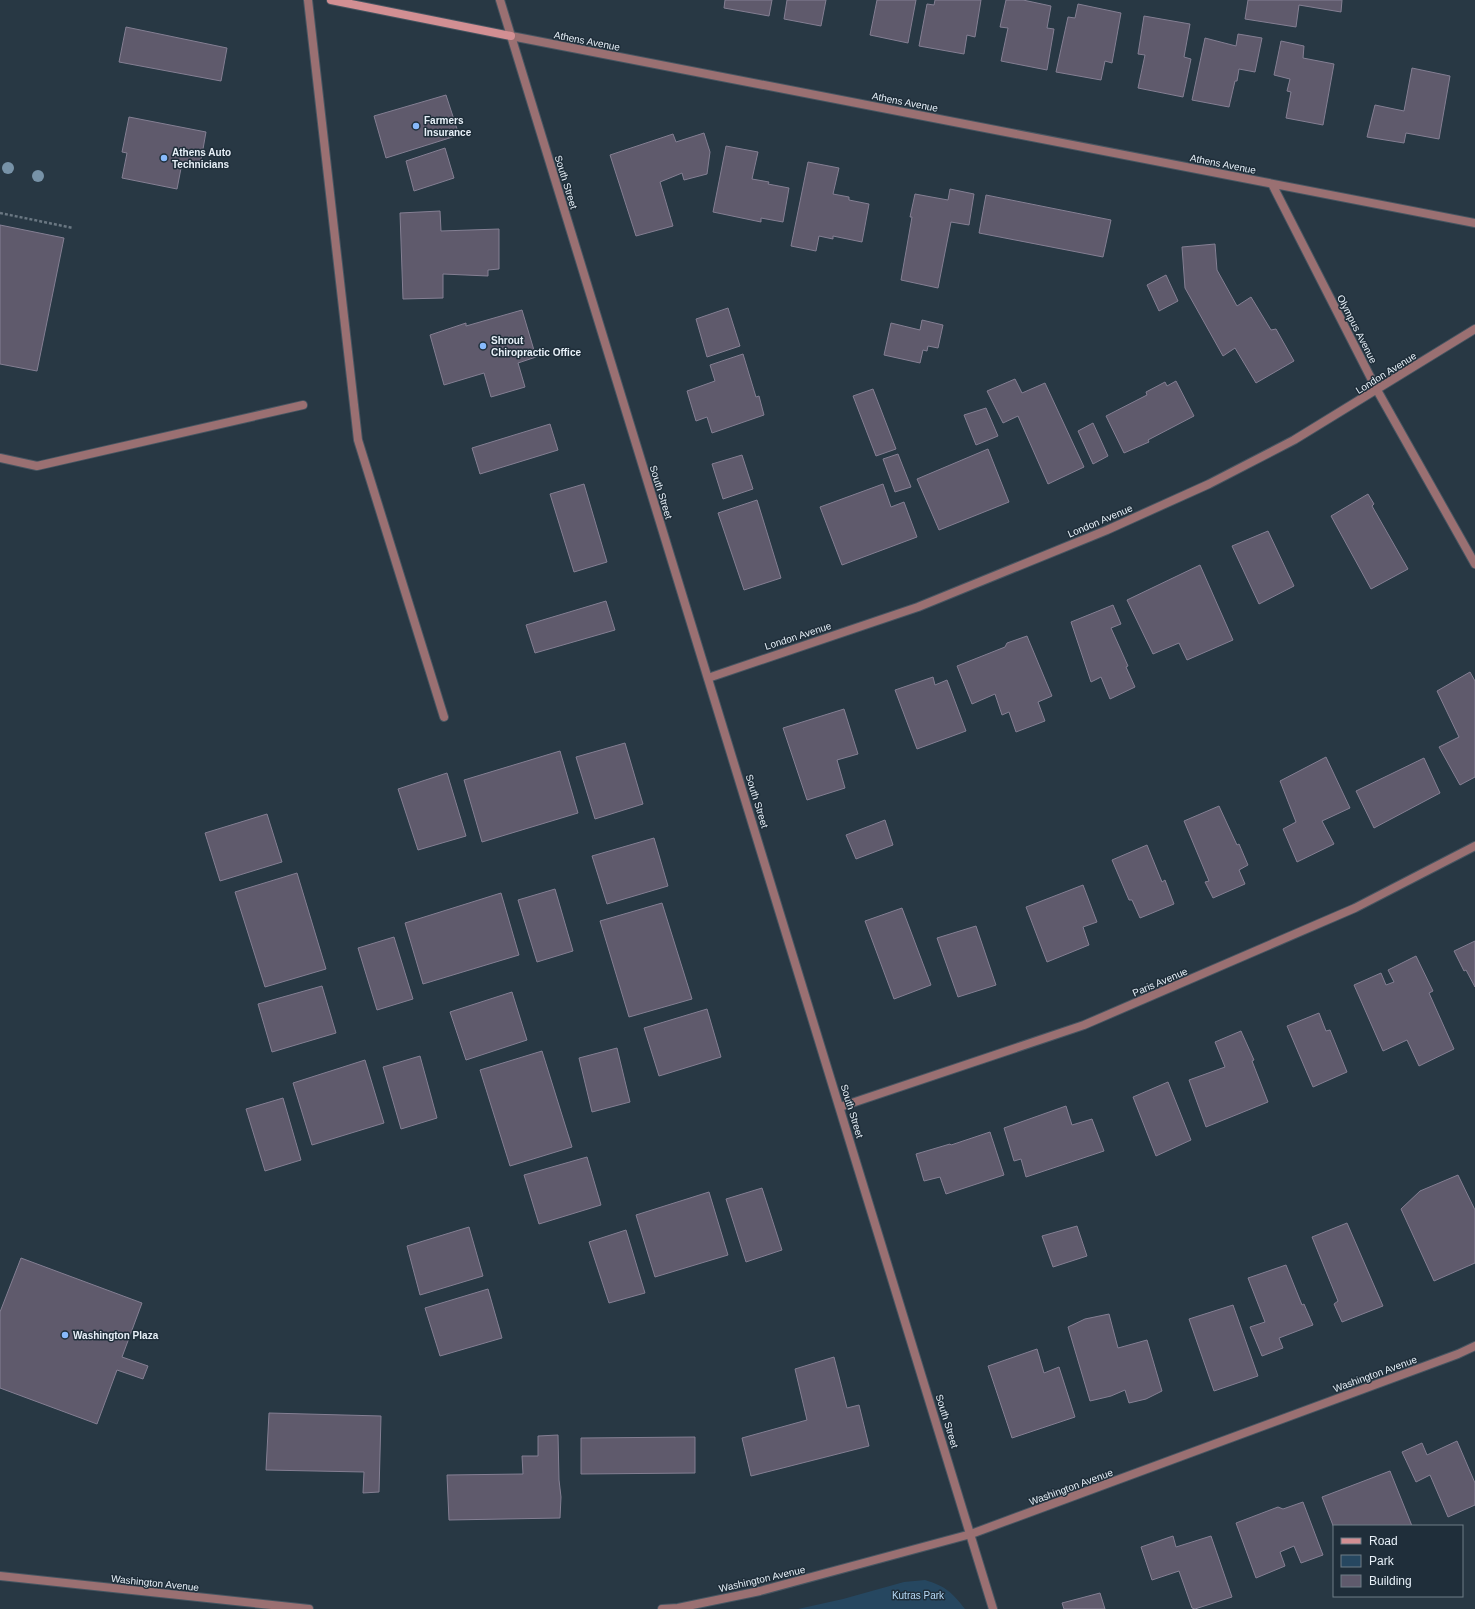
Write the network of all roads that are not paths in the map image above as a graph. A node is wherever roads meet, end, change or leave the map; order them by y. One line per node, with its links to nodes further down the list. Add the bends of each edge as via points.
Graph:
1 (308, 0): 13 (street, via 358,440)
2 (331, 0): 4 (main road, Athens Avenue)
3 (500, 0): 4 (street, South Street)
4 (511, 36): 5 (street, Athens Avenue); 12 (street, South Street)
5 (1272, 184): 6 (street, Athens Avenue); 8 (street, Olympus Avenue)
6 (1475, 223)
7 (1475, 329): 8 (street, London Avenue)
8 (1377, 390): 11 (street, Olympus Avenue); 12 (street, London Avenue, via 1287,444 1209,484 1107,530 918,607)
9 (303, 405): 10 (street, via 37,466)
10 (0, 458)
11 (1475, 564)
12 (708, 678): 15 (street, South Street)
13 (444, 716)
14 (1475, 846): 15 (street, Paris Avenue, via 1355,908 1084,1026)
15 (840, 1107): 17 (street, South Street)
16 (1475, 1346): 17 (street, Washington Avenue)
17 (971, 1534): 20 (street, Washington Avenue, via 760,1591); 21 (street, South Street)
18 (0, 1576): 19 (street, Washington Avenue)
19 (309, 1609)
20 (662, 1609)
21 (993, 1609)

